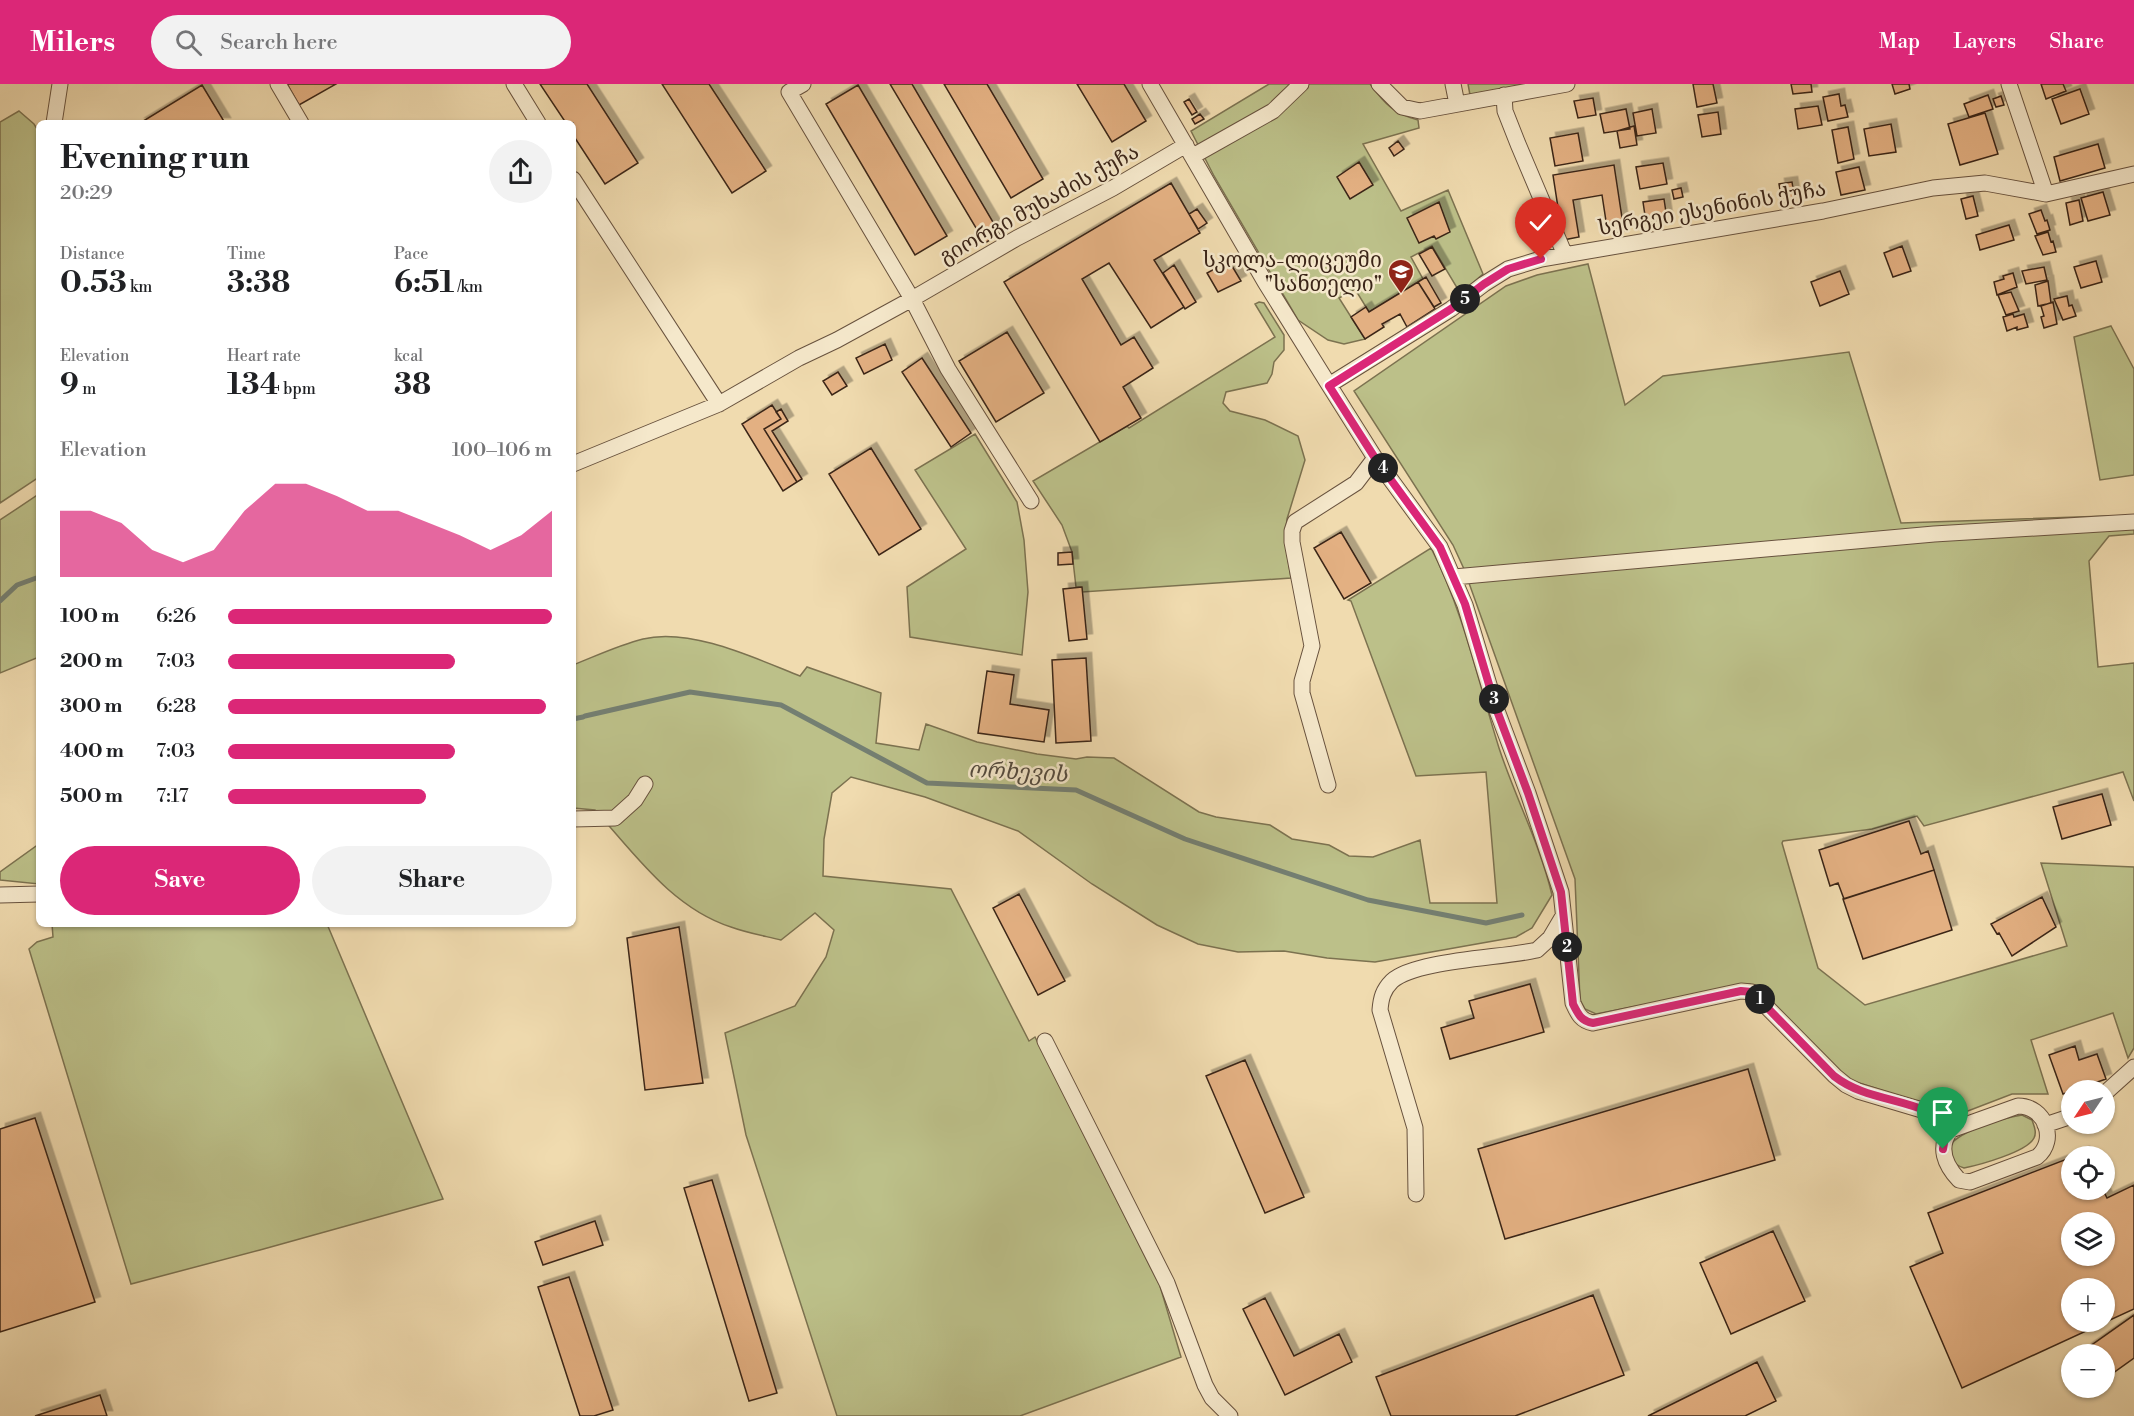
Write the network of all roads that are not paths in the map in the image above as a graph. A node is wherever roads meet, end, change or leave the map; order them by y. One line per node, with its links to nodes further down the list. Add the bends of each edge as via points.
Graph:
1 (60, 84): 13 (street)
2 (278, 84): 14 (street)
3 (514, 84): 15 (street)
4 (803, 84): 21 (street, via 789,92)
5 (1150, 84): 16 (street)
6 (1301, 84): 16 (street, გიორგი მუხაძის ქუჩა, via 1273,111)
7 (1379, 84): 12 (street, via 1410,110)
8 (1454, 84): 12 (street)
9 (1567, 84): 11 (street)
10 (2009, 84): 19 (street)
11 (1504, 95): 12 (street); 20 (street, via 1505,111)
12 (1457, 104)
13 (54, 120)
14 (299, 120)
15 (536, 120)
16 (1189, 150): 21 (street, გიორგი მუხაძის ქუჩა, via 1017,238); 22 (street)
17 (2134, 174): 19 (street, სერგეი ესენინის ქუჩა)
18 (576, 184): 23 (street)
19 (2046, 194): 20 (street, სერგეი ესენინის ქუჩა, via 1985,183 1961,184)
20 (1565, 255): 22 (street, სერგეი ესენინის ქუჩა, via 1508,269)
21 (912, 299): 23 (street, გიორგი მუხაძის ქუჩა); 26 (street, via 948,369)
22 (1329, 386): 24 (street)
23 (719, 404): 25 (street, გიორგი მუხაძის ქუჩა)
24 (1375, 458): 28 (street, via 1440,547); 30 (street, via 1356,483 1295,522 1292,531 1312,646 1302,693)
25 (576, 463)
26 (1031, 501)
27 (2134, 522): 28 (street, via 1934,534)
28 (1454, 577): 34 (street, via 1561,892)
29 (645, 784): 31 (street, via 635,800 615,818)
30 (1328, 785)
31 (576, 819)
32 (36, 894): 33 (street)
33 (0, 895)
34 (1563, 916): 40 (street, via 1573,1004 1585,1022 1752,992 1846,1085 1932,1113); 41 (street, via 1550,938 1537,950 1422,967 1403,974 1381,996 1380,1010 1415,1128)
35 (1046, 1041): 42 (street, via 1167,1283 1205,1385)
36 (2134, 1067): 37 (street)
37 (2115, 1084)
38 (2061, 1120): 39 (street)
39 (2045, 1125): 40 (street, via 2035,1110 2018,1106); 40 (street, via 2048,1143 2037,1157 1970,1182 1959,1180 1946,1161 1943,1149)
40 (1951, 1130)
41 (1416, 1194)
42 (1230, 1416)

